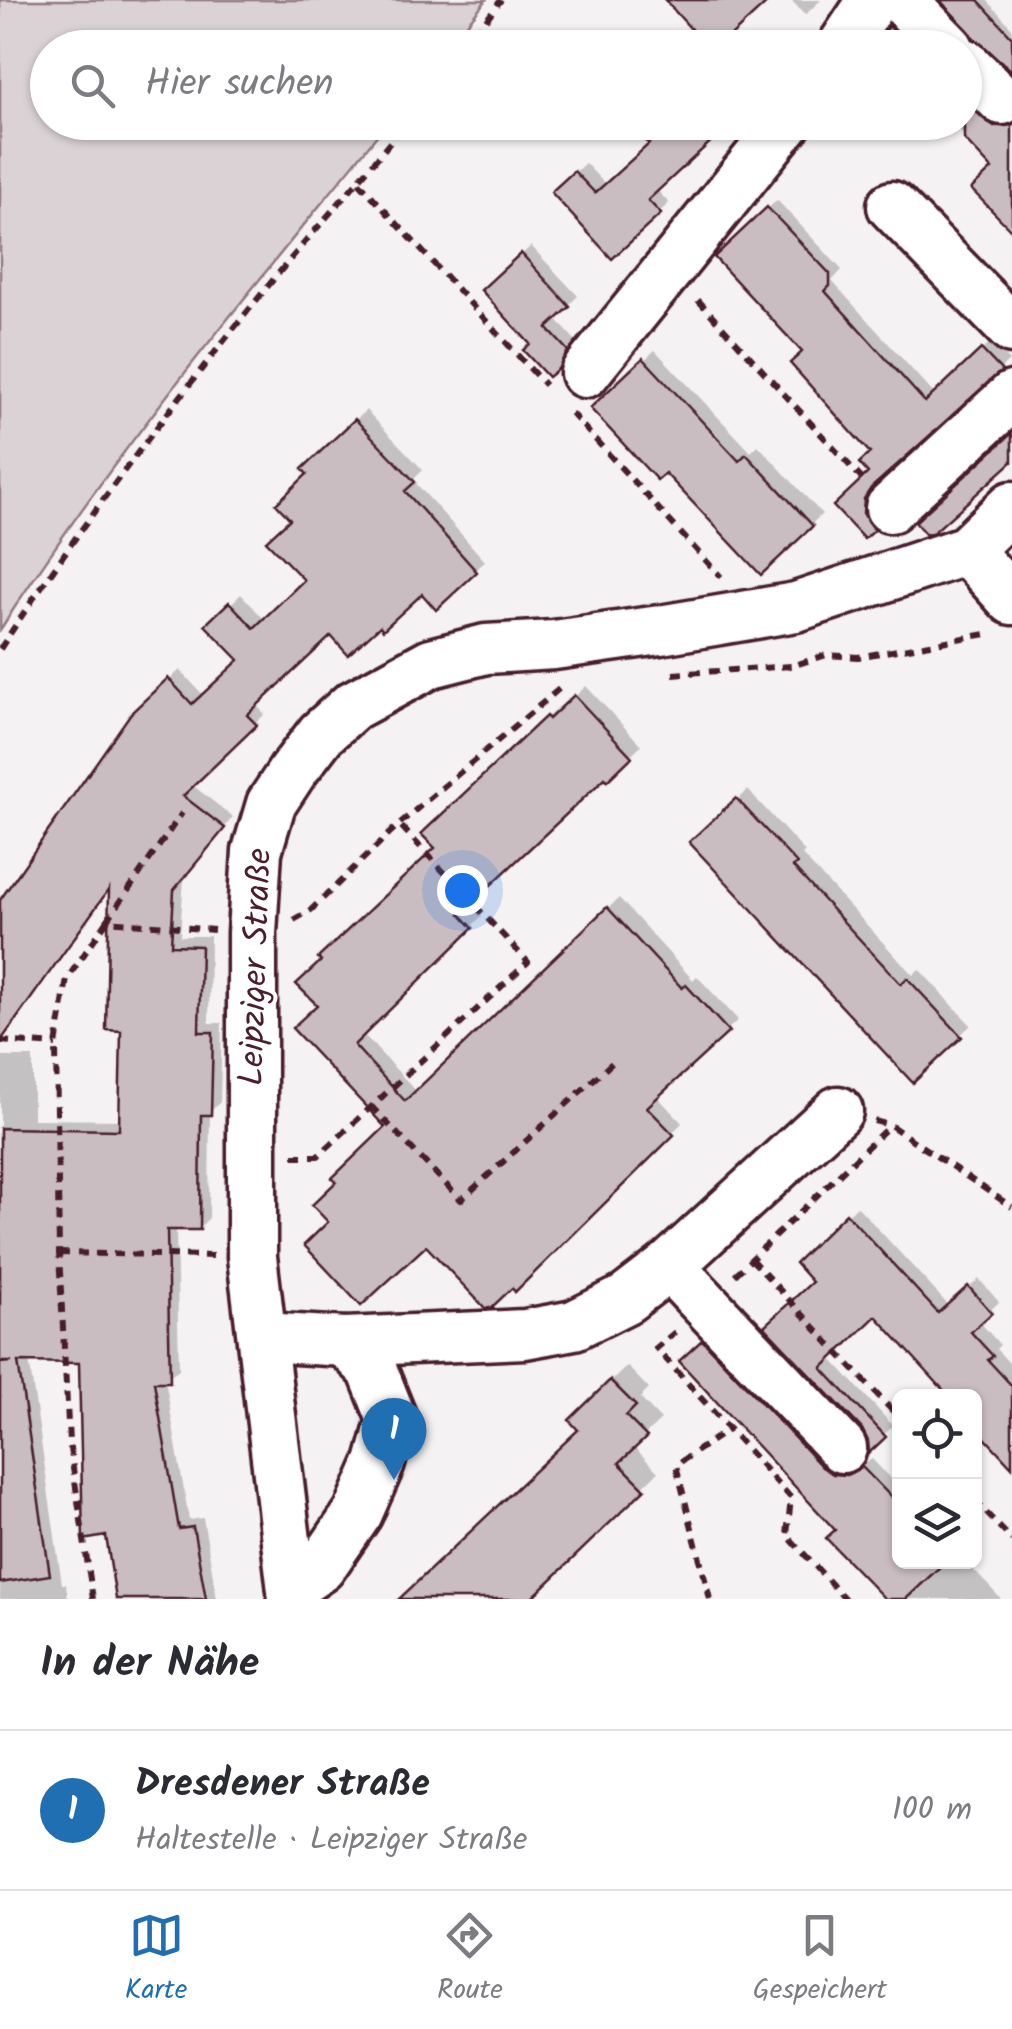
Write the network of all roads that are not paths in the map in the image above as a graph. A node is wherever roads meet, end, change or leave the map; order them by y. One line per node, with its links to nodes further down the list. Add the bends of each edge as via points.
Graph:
1 (873, 0): 3 (street)
2 (902, 0): 4 (street)
3 (853, 30)
4 (931, 30)
5 (982, 81): 6 (street)
6 (1002, 100)
7 (773, 140): 10 (street)
8 (892, 206): 9 (street)
9 (1012, 329)
10 (584, 373)
11 (1012, 396): 13 (street)
12 (1012, 506): 14 (street, Leipziger Straße)
13 (890, 508)
14 (967, 550): 15 (street); 18 (street, Leipziger Straße, via 796,607 554,645 486,649 430,663 352,706 320,734 270,804 257,851 252,1257)
15 (1005, 616)
16 (838, 1111): 17 (street)
17 (669, 1266): 19 (street, via 626,1299 574,1324 524,1334); 20 (street)
18 (263, 1338): 19 (street); 21 (street, Leipziger Straße)
19 (345, 1342): 21 (street, via 372,1368 392,1419 358,1513 322,1566)
20 (842, 1448)
21 (292, 1593)

